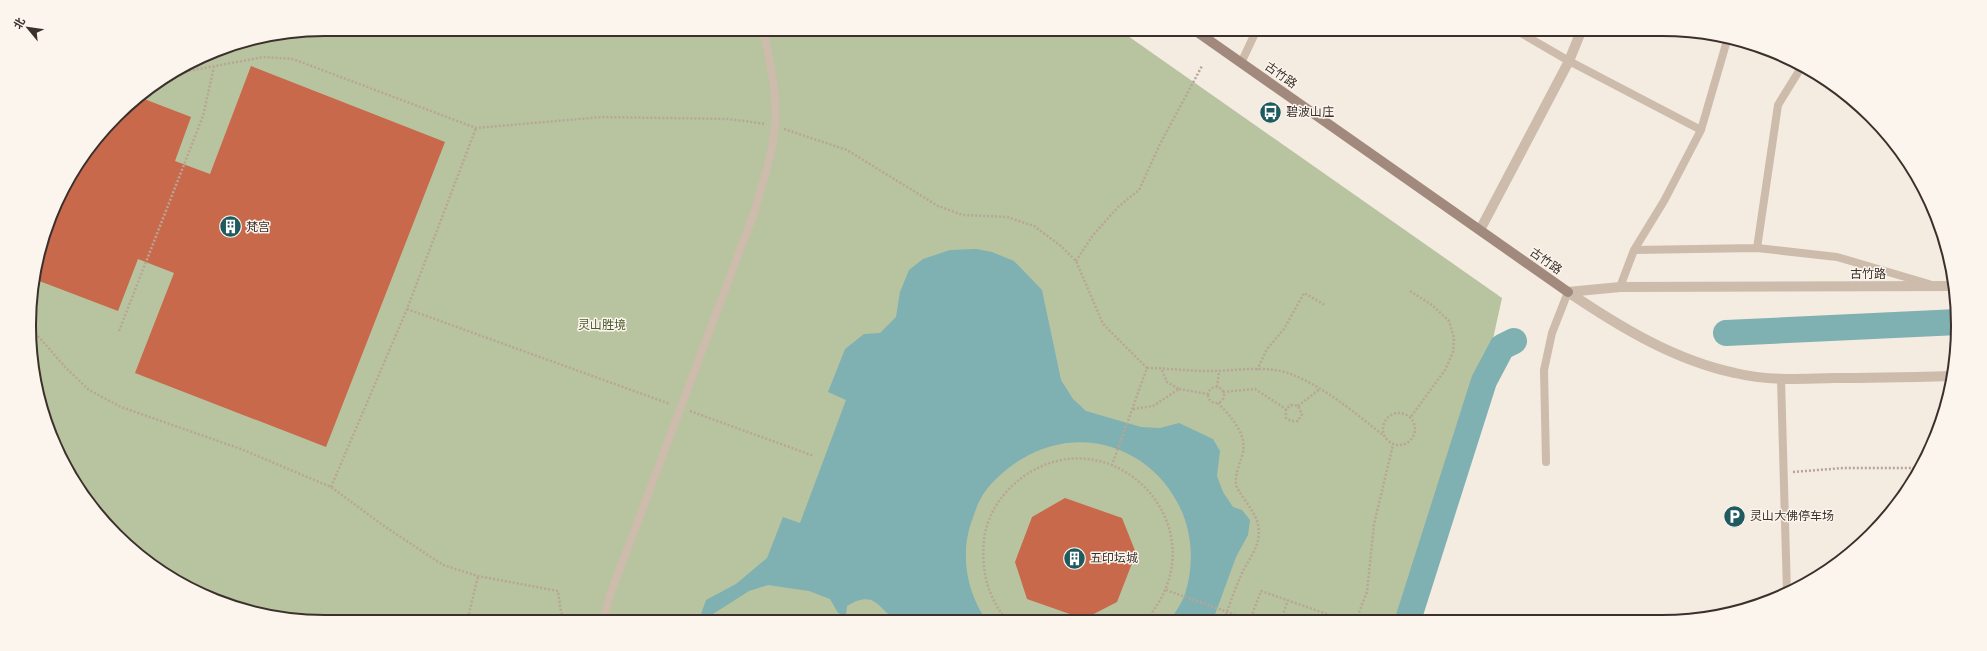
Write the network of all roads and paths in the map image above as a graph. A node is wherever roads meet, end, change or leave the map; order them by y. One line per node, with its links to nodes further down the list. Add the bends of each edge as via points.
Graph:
1 (764, 36): 13 (lane, via 772,72)
2 (1203, 36): 8 (main road, 古竹路)
3 (1254, 36): 8 (lane)
4 (1526, 36): 7 (lane)
5 (1579, 36): 7 (street)
6 (1726, 44): 15 (lane)
7 (1569, 61): 15 (lane); 16 (street)
8 (1241, 63): 16 (main road, 古竹路)
9 (1202, 66): 19 (path, via 1160,144 1139,190 1114,212)
10 (214, 67): 11 (path); 14 (path, via 264,57 293,60); 27 (path, via 203,116)
11 (188, 71)
12 (1799, 71): 17 (lane, via 1778,105)
13 (775, 127): 14 (path, via 729,119 602,117); 19 (path, via 847,150 938,206 963,215 1007,217 1034,226); 42 (lane, via 754,213)
14 (476, 128): 26 (path)
15 (1701, 130): 18 (lane, via 1664,201)
16 (1480, 230): 24 (main road, 古竹路)
17 (1757, 248): 18 (lane); 20 (lane, via 1837,257)
18 (1634, 250): 22 (lane)
19 (1076, 261): 29 (path, via 1103,324)
20 (1937, 286): 21 (street, 古竹路); 22 (street, 古竹路)
21 (1949, 286)
22 (1620, 287): 24 (street, 古竹路)
23 (1410, 291): 45 (path, via 1432,305 1449,322 1454,338 1453,352 1445,370)
24 (1568, 292): 34 (street, via 1653,344 1694,362 1736,374); 49 (lane, via 1552,333 1544,370)
25 (1324, 305): 31 (path, via 1304,293 1284,329 1267,349)
26 (407, 309): 42 (path); 53 (path)
27 (119, 331)
28 (36, 334): 53 (path, via 89,390 115,403 241,449)
29 (1147, 368): 30 (path); 43 (path)
30 (1161, 368): 32 (path); 36 (path, via 1167,382)
31 (1257, 370): 32 (path); 37 (path, via 1276,370 1300,378)
32 (1219, 371): 35 (path)
33 (1946, 376): 34 (street)
34 (1781, 379): 52 (lane)
35 (1218, 387): 38 (path); 39 (path, via 1213,388)
36 (1180, 389): 39 (path); 43 (path, via 1153,406)
37 (1320, 390): 41 (path); 46 (path)
38 (1223, 392): 40 (path, via 1223,399); 44 (path, via 1255,389)
39 (1208, 394): 40 (path, via 1210,401)
40 (1218, 403): 58 (path, via 1231,417 1243,437 1243,454 1236,472 1236,488 1246,498 1257,520 1259,534 1254,555 1244,570)
41 (1298, 406): 44 (path, via 1291,405); 44 (path, via 1302,414 1298,420 1291,421 1286,418)
42 (681, 408): 48 (path); 61 (lane, via 610,595)
43 (1133, 409): 50 (path)
44 (1286, 409)
45 (1410, 418): 46 (path, via 1400,413 1389,416 1383,425); 47 (path, via 1415,427 1412,438 1404,445)
46 (1384, 436): 47 (path)
47 (1393, 445): 69 (path, via 1374,524 1367,592)
48 (814, 456)
49 (1546, 462)
50 (1112, 465): 56 (path, via 1130,474 1147,488 1160,506 1169,526 1173,547 1172,569); 62 (path, via 1088,459 1065,460 1043,465 1022,476 1005,492 992,511 984,533 982,556 985,579 994,601)
51 (1913, 468): 52 (path, via 1843,468)
52 (1783, 473): 55 (lane)
53 (331, 487): 54 (path, via 443,565)
54 (478, 576): 59 (path); 60 (path, via 558,591)
55 (1787, 586)
56 (1166, 590): 58 (path); 63 (path)
57 (1288, 600): 66 (path, via 1261,590); 67 (path); 68 (path)
58 (1227, 612): 64 (path); 65 (path)
59 (470, 615)
60 (562, 615)
61 (605, 615)
62 (1004, 615)
63 (1151, 615)
64 (1226, 615)
65 (1236, 615)
66 (1252, 615)
67 (1283, 615)
68 (1330, 615)
69 (1358, 615)

